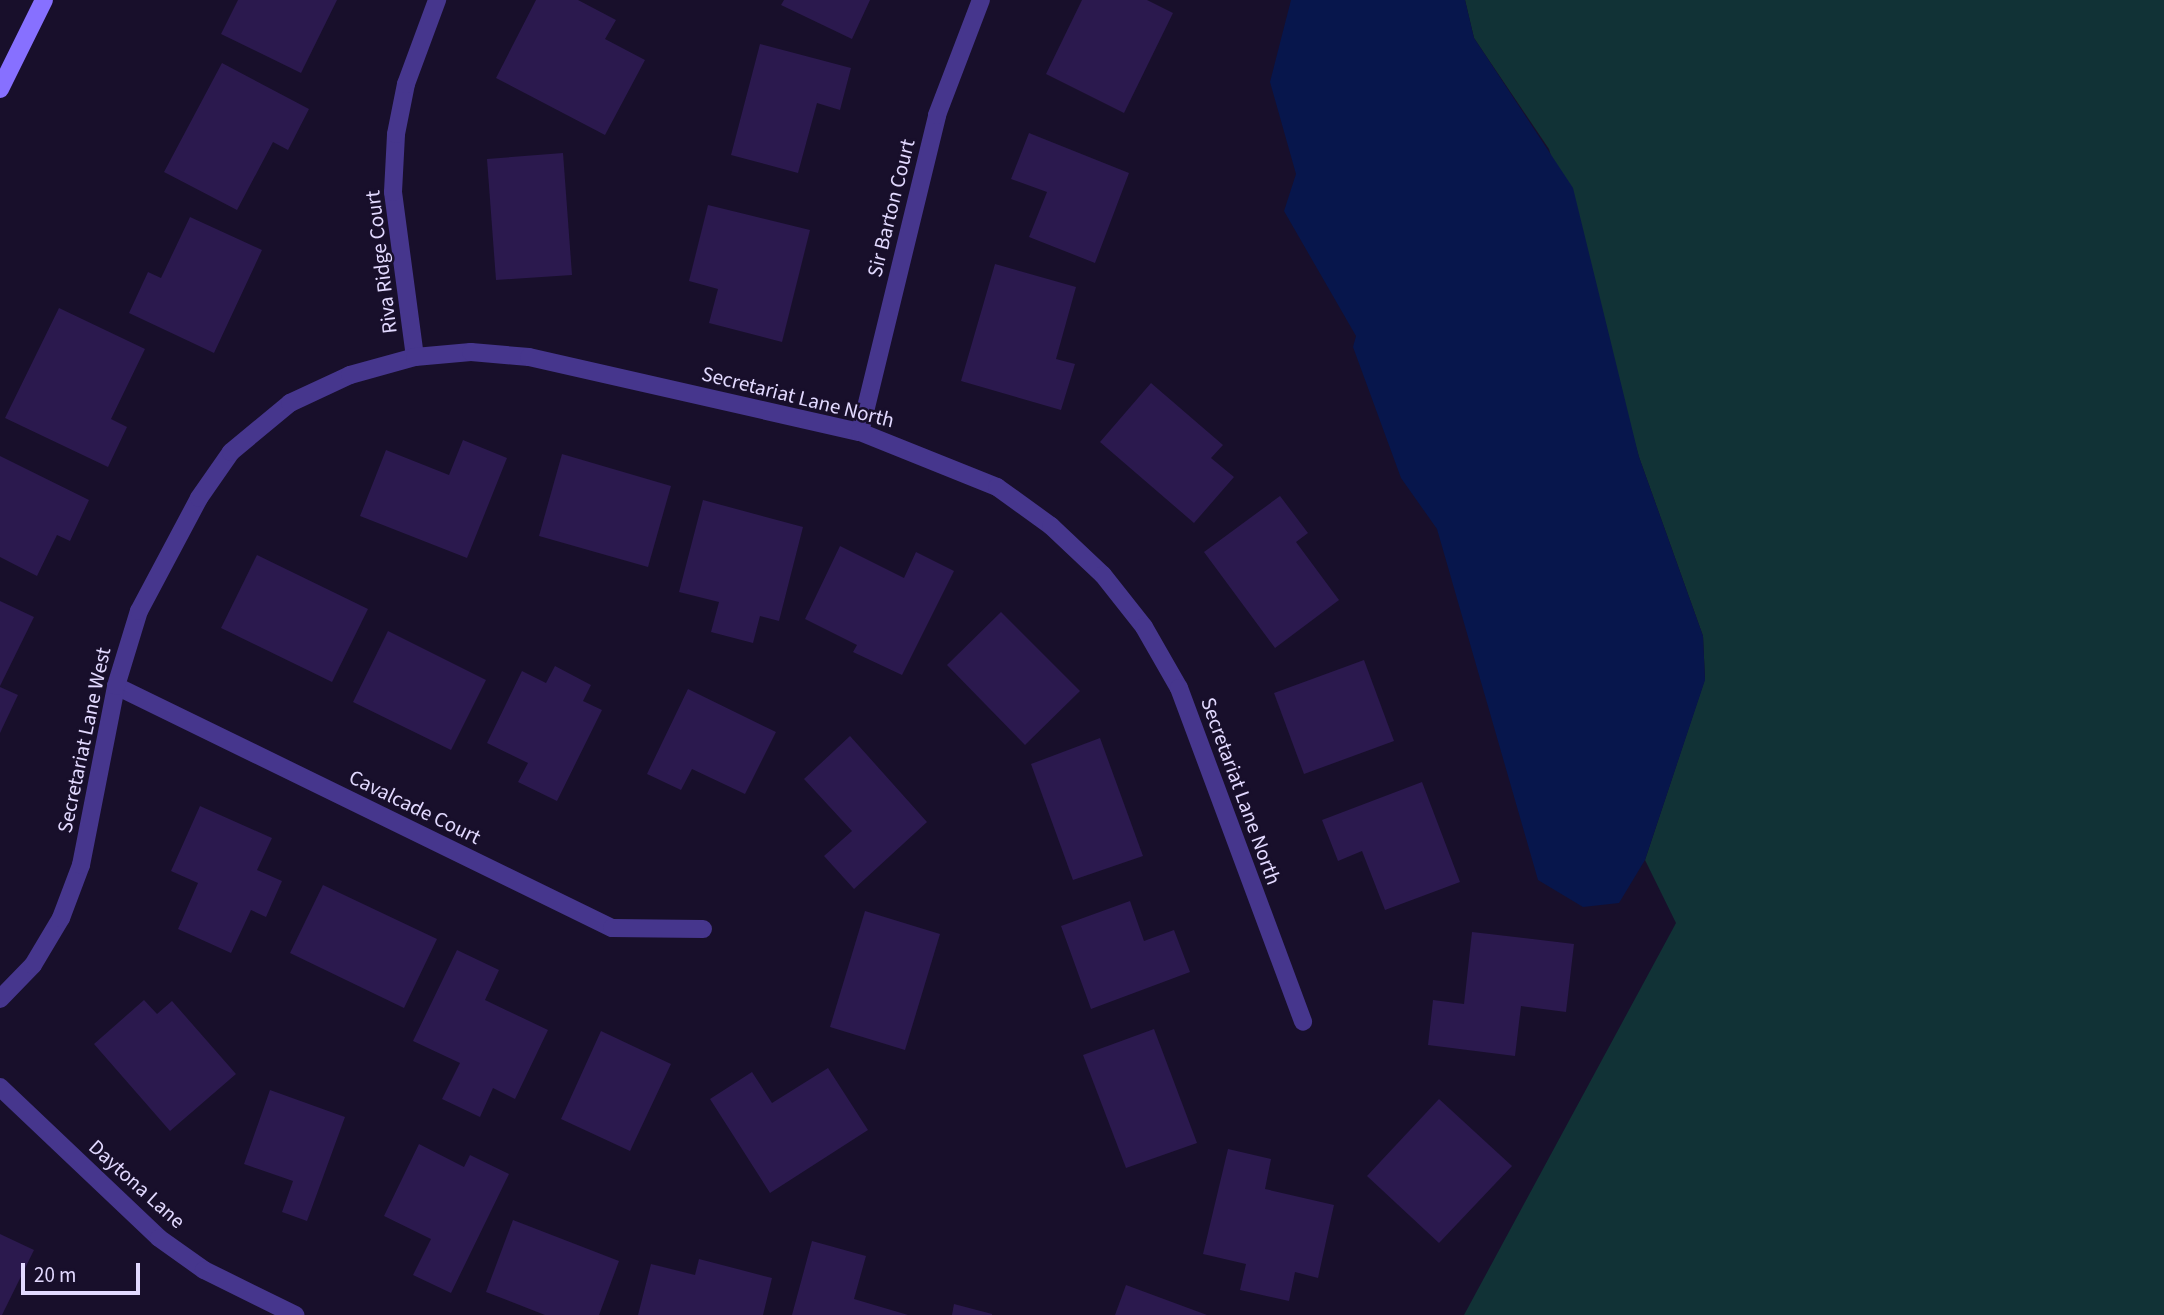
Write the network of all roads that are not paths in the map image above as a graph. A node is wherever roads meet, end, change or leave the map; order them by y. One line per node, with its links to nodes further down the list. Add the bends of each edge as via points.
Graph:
1 (44, 0): 4 (street)
2 (437, 0): 5 (street, Riva Ridge Court, via 406,84 396,134 393,192)
3 (981, 0): 6 (street, Sir Barton Court, via 937,115)
4 (0, 89)
5 (415, 357): 6 (street, Secretariat Lane North, via 471,352 528,357); 7 (street, Secretariat Lane West, via 350,375 290,403 232,452 199,498 139,611)
6 (860, 432): 10 (street, Secretariat Lane North, via 997,487 1051,526 1103,575 1144,627 1179,688)
7 (116, 686): 8 (street, Cavalcade Court, via 612,928); 9 (street, Secretariat Lane West, via 81,865 61,918 33,965)
8 (703, 929)
9 (0, 999)
10 (1303, 1022)
11 (0, 1087): 12 (street, Daytona Lane, via 159,1238 204,1270)
12 (295, 1315)

